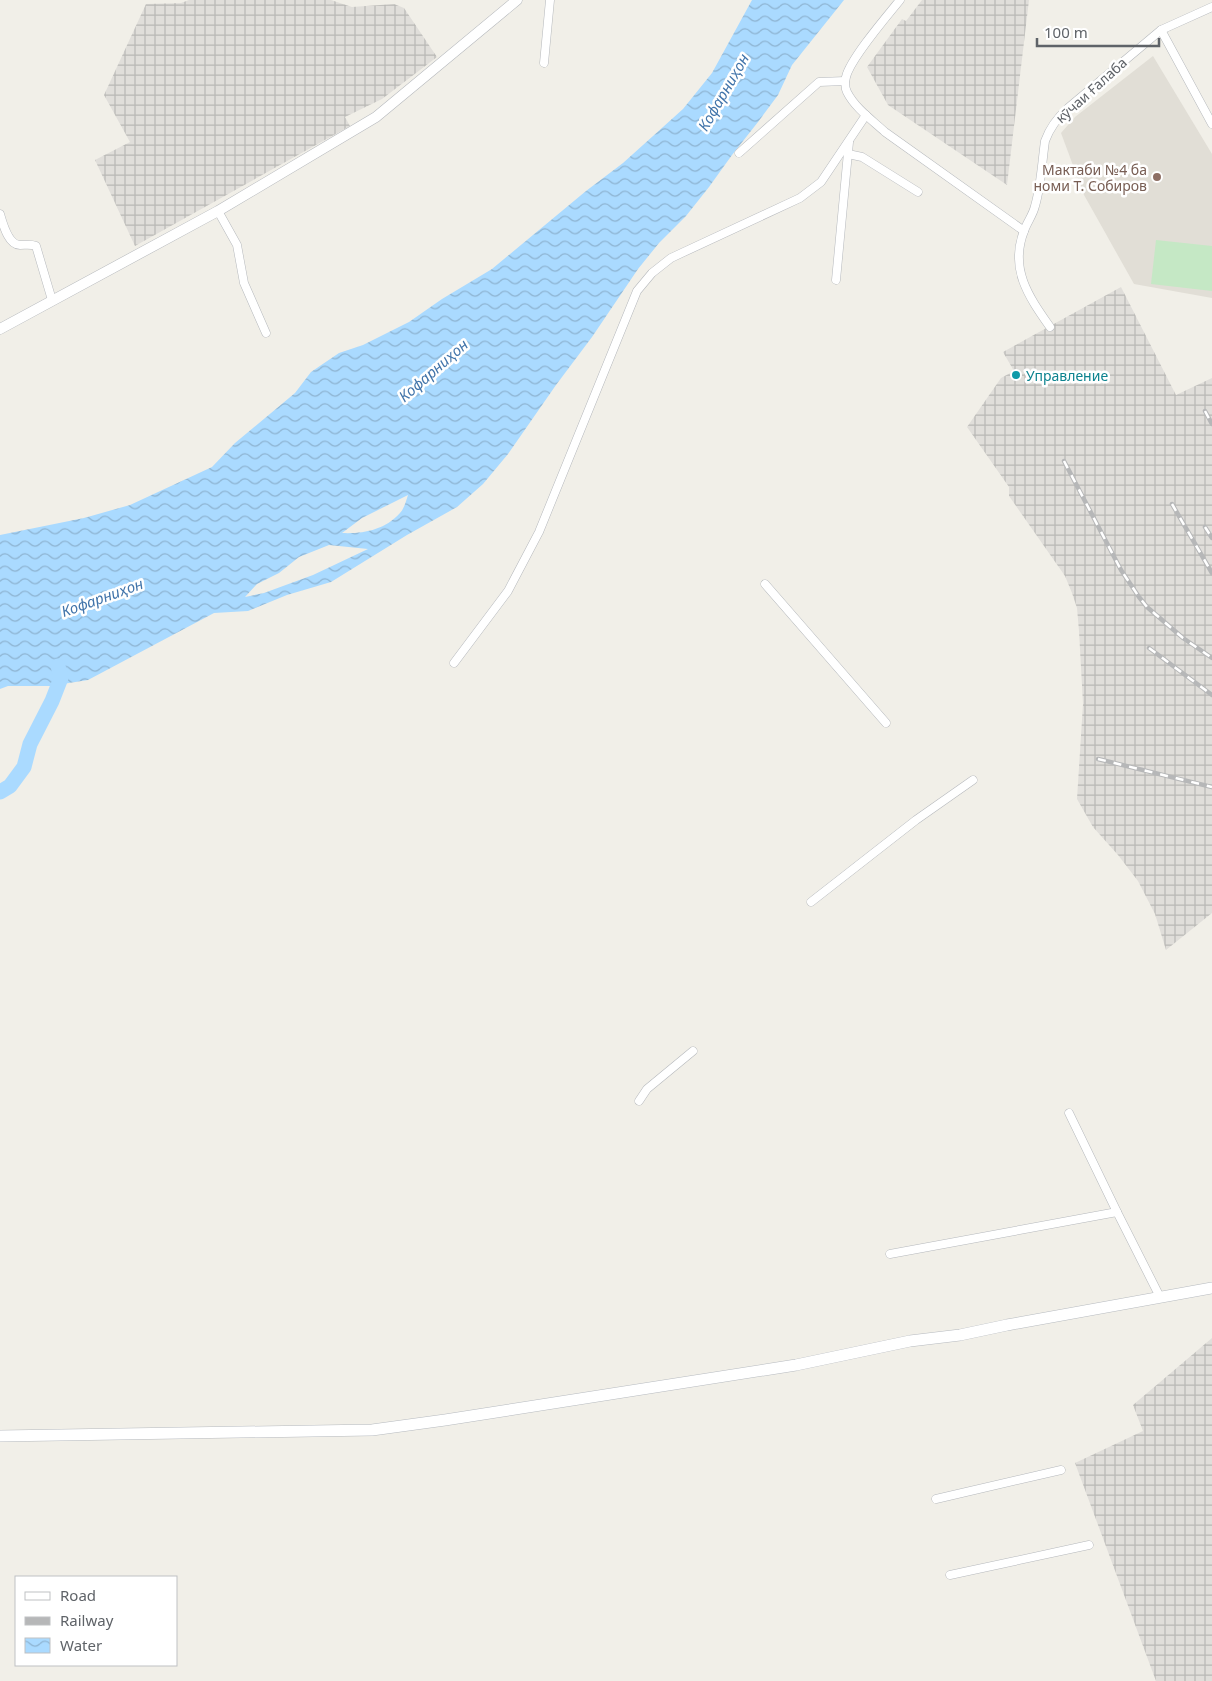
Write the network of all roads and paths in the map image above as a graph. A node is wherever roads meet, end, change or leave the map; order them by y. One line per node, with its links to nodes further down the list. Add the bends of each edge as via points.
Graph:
1 (516, 0): 14 (street, via 376,117)
2 (550, 0): 6 (street)
3 (900, 0): 7 (street, via 858,54)
4 (1212, 6): 5 (street, кӯчаи Ғалаба)
5 (1161, 30): 9 (street); 16 (street, кӯчаи Ғалаба, via 1057,118 1048,131 1035,207)
6 (544, 62)
7 (845, 81): 8 (street, via 847,91); 11 (street, via 819,82)
8 (866, 115): 10 (street); 16 (street)
9 (1212, 124)
10 (849, 140): 12 (street); 23 (street, via 821,182 800,198 671,258 637,291 539,532 508,590)
11 (739, 153)
12 (848, 154): 13 (street, via 862,157); 17 (street)
13 (918, 192)
14 (218, 211): 18 (street); 21 (street, via 237,245 244,283)
15 (0, 214): 18 (street, via 12,242 36,246)
16 (1024, 231): 19 (street, кӯчаи Ғалаба, via 1018,261 1021,279)
17 (836, 280)
18 (52, 300): 20 (street)
19 (1050, 327)
20 (0, 328)
21 (266, 333)
22 (765, 584): 24 (street)
23 (454, 663)
24 (886, 723)
25 (973, 780): 26 (street)
26 (811, 902)
27 (693, 1051): 28 (street, via 647,1089)
28 (639, 1101)
29 (1069, 1113): 30 (street)
30 (1117, 1212): 31 (street); 33 (street)
31 (890, 1254)
32 (1212, 1288): 33 (main road)
33 (1160, 1297): 34 (main road, via 960,1335 910,1340 796,1365 372,1430)
34 (0, 1436)
35 (1061, 1470): 36 (street)
36 (936, 1499)
37 (1089, 1545): 38 (street)
38 (950, 1575)

